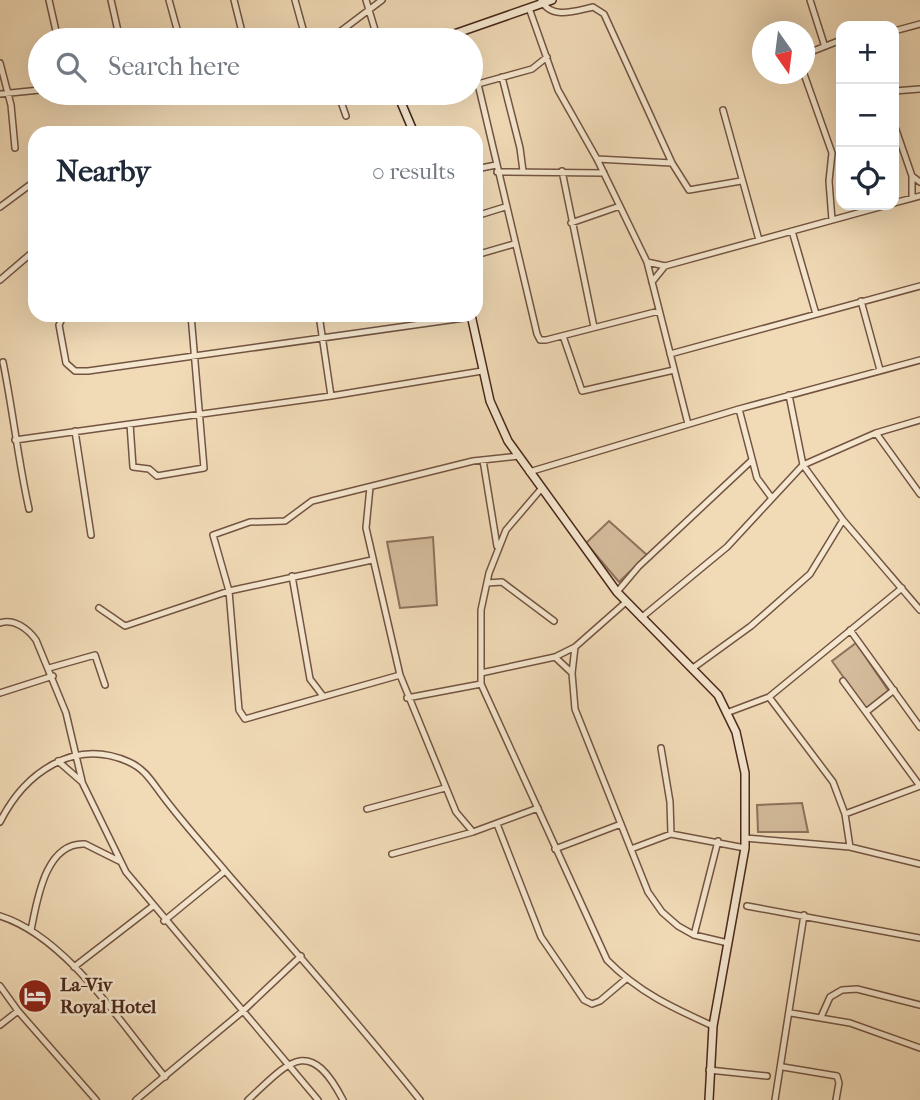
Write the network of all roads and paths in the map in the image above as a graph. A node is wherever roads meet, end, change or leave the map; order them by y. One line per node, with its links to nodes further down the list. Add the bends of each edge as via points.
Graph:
1 (49, 0): 14 (street)
2 (111, 0): 15 (street)
3 (169, 0): 16 (street)
4 (233, 0): 17 (street)
5 (295, 0): 18 (street)
6 (366, 0): 12 (street)
7 (382, 0): 12 (street)
8 (552, 0): 10 (street)
9 (810, 0): 24 (street)
10 (541, 2): 11 (street); 44 (street, via 556,13 598,8)
11 (530, 8): 21 (street); 26 (street)
12 (368, 11): 19 (street); 20 (street)
13 (920, 24): 22 (street)
14 (55, 28)
15 (117, 28)
16 (177, 28)
17 (241, 28)
18 (303, 28)
19 (346, 28)
20 (374, 28)
21 (472, 28)
22 (899, 30)
23 (836, 41): 24 (street)
24 (824, 44): 25 (street)
25 (815, 49)
26 (547, 57): 28 (street, via 537,67); 43 (street, via 558,90)
27 (0, 63): 34 (street)
28 (502, 77): 29 (street); 47 (street)
29 (483, 83)
30 (808, 84): 62 (street, via 832,153)
31 (920, 89): 33 (street)
32 (28, 91): 34 (street)
33 (899, 91)
34 (3, 93): 42 (street, via 11,105)
35 (342, 105): 39 (street)
36 (402, 105): 40 (street)
37 (482, 105): 45 (street)
38 (723, 110): 51 (street)
39 (346, 116)
40 (411, 126)
41 (899, 138): 50 (street)
42 (15, 148)
43 (597, 159): 44 (street); 49 (street)
44 (673, 163): 51 (street, via 690,191)
45 (496, 168): 46 (street); 47 (street); 59 (street)
46 (483, 169)
47 (523, 170): 48 (street)
48 (562, 171): 49 (street); 63 (street)
49 (604, 173): 57 (street)
50 (912, 176): 52 (street); 55 (street)
51 (741, 181): 65 (street)
52 (920, 182)
53 (28, 186): 58 (street)
54 (920, 196): 55 (street)
55 (912, 198): 56 (street)
56 (899, 202)
57 (620, 206): 63 (street); 69 (street)
58 (0, 207)
59 (505, 207): 61 (street); 66 (street)
60 (869, 210): 62 (street)
61 (483, 214)
62 (832, 220): 64 (street)
63 (571, 223): 83 (street)
64 (792, 231): 65 (street); 76 (street)
65 (759, 240): 70 (street)
66 (514, 244): 67 (street); 84 (street, via 540,340)
67 (483, 253)
68 (28, 256): 71 (street)
69 (647, 262): 70 (street); 72 (street)
70 (665, 266): 72 (street)
71 (0, 280)
72 (652, 282): 75 (street)
73 (920, 286): 74 (street)
74 (862, 301): 76 (street); 91 (street)
75 (659, 311): 83 (street); 86 (street)
76 (816, 314): 86 (street)
77 (60, 322): 87 (street, via 66,363 75,370)
78 (192, 322): 87 (street)
79 (320, 322): 85 (street)
80 (429, 322): 82 (street)
81 (472, 322): 92 (street)
82 (415, 324): 85 (street)
83 (594, 327): 84 (street)
84 (563, 336): 90 (street, via 582,391)
85 (323, 337): 87 (street); 94 (street)
86 (670, 354): 90 (street)
87 (197, 356): 96 (street)
88 (920, 360): 91 (street)
89 (3, 362): 102 (street)
90 (674, 370): 99 (street)
91 (880, 370): 93 (street)
92 (482, 371): 94 (street); 103 (street, via 497,422)
93 (789, 395): 95 (street); 106 (street)
94 (331, 396): 96 (street)
95 (739, 409): 99 (street); 105 (street)
96 (202, 415): 98 (street); 98 (street, via 206,464 191,473 157,476 149,469 133,467)
97 (920, 420): 101 (street)
98 (130, 424): 100 (street)
99 (688, 424): 107 (street)
100 (75, 431): 102 (street); 116 (street)
101 (876, 433): 106 (street); 111 (street)
102 (15, 440): 114 (street)
103 (519, 456): 104 (street); 107 (street)
104 (483, 460): 108 (street); 117 (street)
105 (751, 461): 113 (street); 123 (street)
106 (803, 464): 113 (street); 115 (street)
107 (529, 472): 109 (street)
108 (370, 487): 110 (street); 112 (street)
109 (541, 489): 117 (street, via 506,530); 123 (street)
110 (358, 490): 112 (street); 122 (street, via 312,501 285,521 250,522 214,533)
111 (920, 494)
112 (368, 497): 118 (street, via 366,528)
113 (771, 497): 127 (street, via 727,547)
114 (29, 509)
115 (843, 520): 121 (street); 134 (street, via 810,574 751,626)
116 (90, 535)
117 (498, 548): 120 (street)
118 (372, 560): 119 (street); 137 (street)
119 (292, 576): 122 (street); 144 (street, via 310,679)
120 (487, 583): 128 (street, via 502,582); 135 (street, via 480,624)
121 (902, 588): 126 (street); 130 (street)
122 (229, 591): 125 (street, via 125,626); 144 (street, via 239,710 246,719)
123 (617, 592): 124 (street)
124 (626, 602): 127 (street); 131 (street)
125 (99, 608)
126 (920, 610)
127 (641, 618): 134 (street)
128 (554, 621)
129 (0, 623): 133 (street, via 30,631)
130 (850, 630): 142 (street); 145 (street)
131 (575, 647): 132 (street); 136 (street)
132 (555, 657): 135 (street); 136 (street)
133 (49, 668): 138 (street); 141 (street, via 95,655)
134 (693, 668): 147 (street)
135 (481, 673): 140 (street)
136 (572, 673): 161 (street, via 575,709)
137 (400, 675): 144 (street); 146 (street)
138 (52, 676): 143 (street); 151 (street)
139 (843, 681): 148 (street)
140 (481, 684): 146 (street); 156 (street)
141 (105, 685)
142 (894, 691): 148 (street); 149 (street)
143 (0, 693)
144 (323, 696)
145 (769, 697): 147 (street); 158 (street, via 833,782)
146 (407, 698): 155 (street)
147 (729, 712): 164 (street, via 743,756)
148 (866, 712): 154 (street)
149 (920, 727)
150 (661, 748): 163 (street)
151 (78, 754): 152 (street); 153 (street); 173 (street, via 112,756 141,768)
152 (58, 761): 153 (street); 159 (street, via 26,782)
153 (82, 782): 171 (street)
154 (920, 786): 158 (street)
155 (445, 788): 157 (street); 162 (street)
156 (538, 808): 160 (street); 168 (street)
157 (367, 809)
158 (845, 814): 166 (street)
159 (0, 822)
160 (497, 824): 162 (street); 185 (street, via 541,937 584,1000 600,1001)
161 (621, 824): 168 (street); 169 (street)
162 (473, 832): 170 (street)
163 (671, 834): 165 (street); 169 (street)
164 (745, 838): 166 (street); 167 (street)
165 (718, 841): 167 (street); 180 (street)
166 (850, 847): 172 (street)
167 (745, 848): 182 (street)
168 (555, 849): 185 (street, via 597,946)
169 (631, 849): 180 (street, via 654,901 668,918)
170 (392, 854)
171 (119, 861): 174 (street); 179 (street, via 85,844 64,851 47,870)
172 (920, 864)
173 (225, 871): 178 (street); 183 (street)
174 (153, 906): 178 (street); 184 (street)
175 (747, 906): 176 (street)
176 (804, 915): 181 (street); 190 (street)
177 (0, 916): 179 (street)
178 (164, 921): 189 (street)
179 (32, 930): 184 (street)
180 (694, 935): 182 (street)
181 (920, 938)
182 (728, 943): 193 (street)
183 (300, 956): 189 (street); 205 (street)
184 (74, 967): 199 (street)
185 (626, 979): 193 (street, via 658,1002)
186 (0, 986): 188 (street)
187 (920, 1005): 191 (street, via 857,989 842,990 830,997)
188 (18, 1011): 192 (street); 200 (street)
189 (243, 1011): 195 (street); 199 (street)
190 (791, 1013): 191 (street); 196 (street)
191 (821, 1017): 194 (street)
192 (0, 1025)
193 (713, 1026): 197 (street)
194 (920, 1048)
195 (287, 1064): 202 (street); 203 (street); 204 (street, via 310,1062 331,1079)
196 (783, 1067): 207 (street); 208 (street, via 837,1076)
197 (709, 1070): 198 (street); 206 (street)
198 (767, 1076)
199 (165, 1077): 201 (street)
200 (96, 1100)
201 (136, 1100)
202 (248, 1100)
203 (318, 1100)
204 (343, 1100)
205 (420, 1100)
206 (709, 1100)
207 (775, 1100)
208 (836, 1100)

